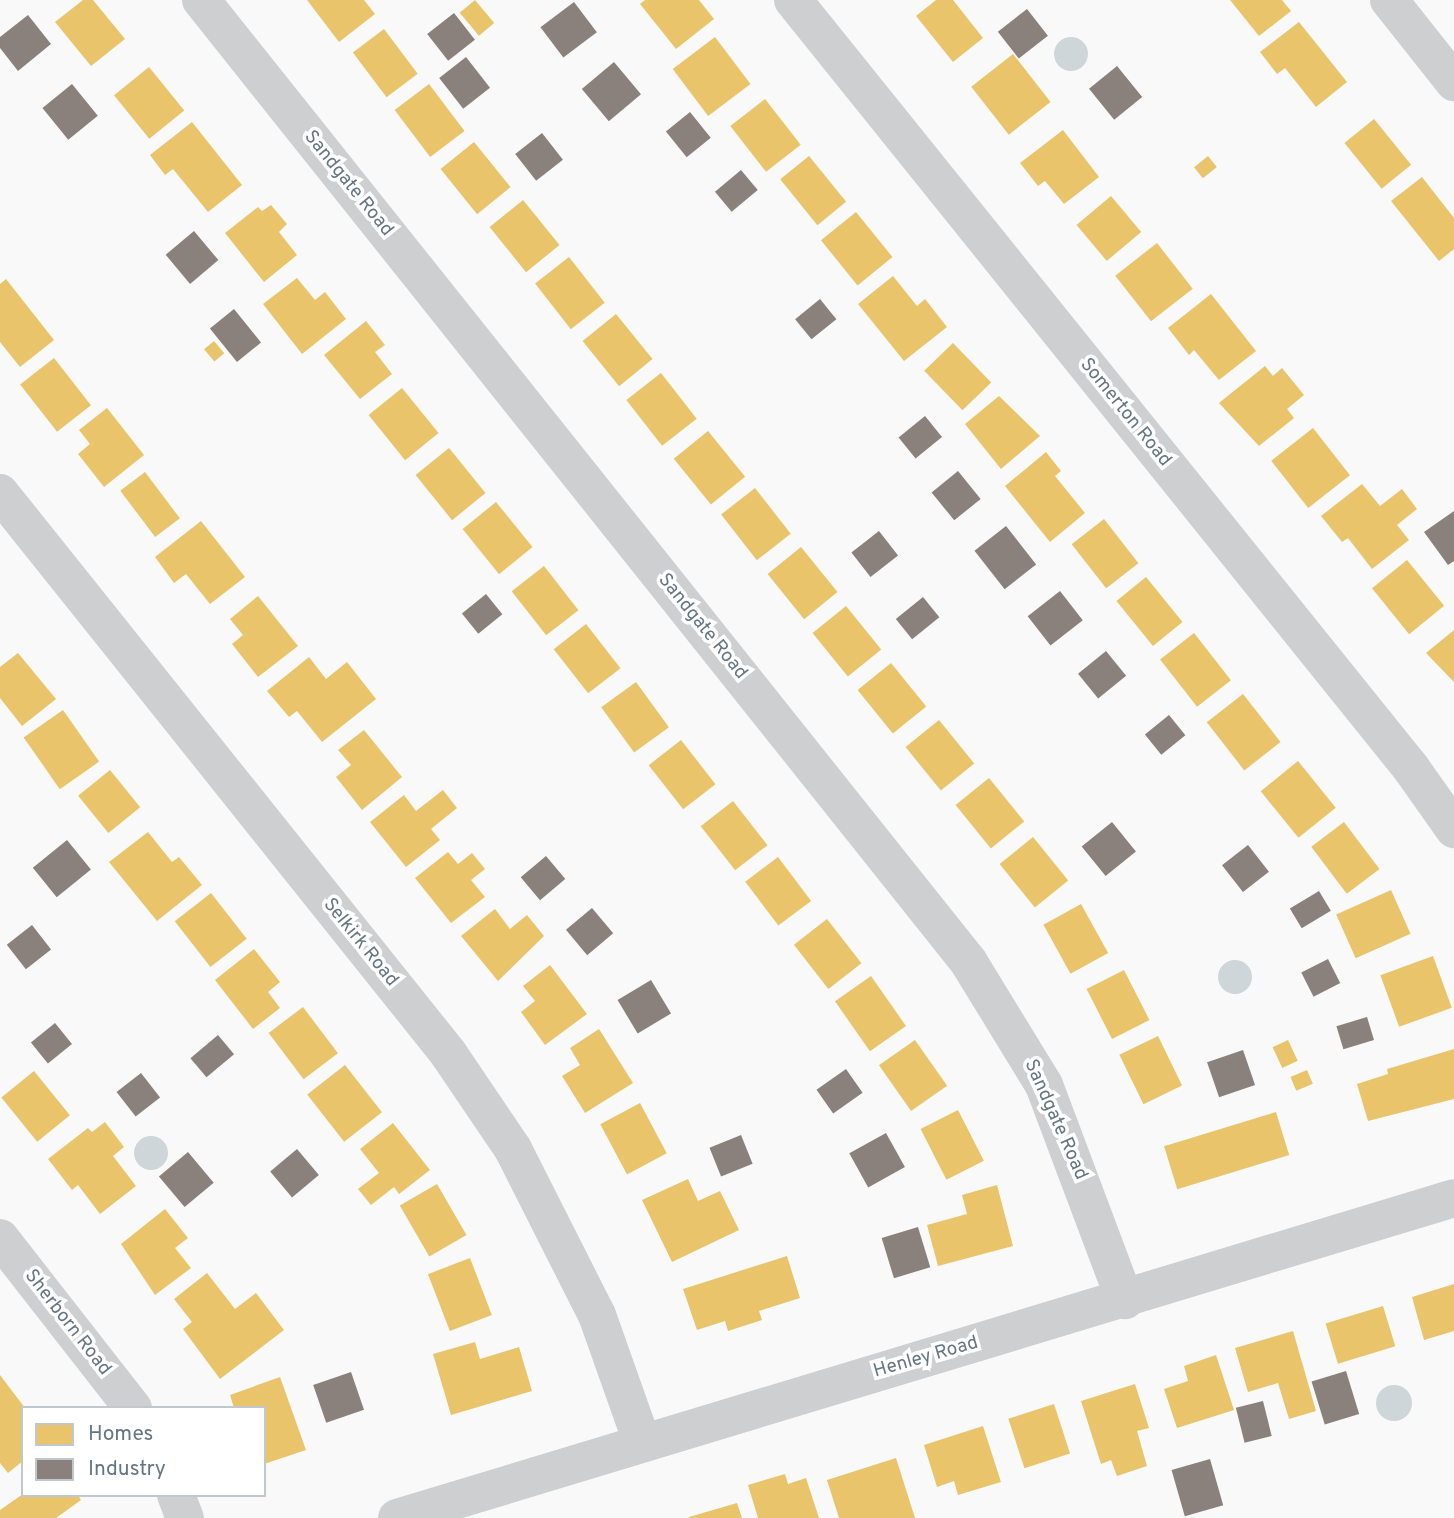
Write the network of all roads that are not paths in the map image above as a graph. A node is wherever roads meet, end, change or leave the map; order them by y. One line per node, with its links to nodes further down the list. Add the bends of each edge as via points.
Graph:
1 (201, 0): 9 (street, Sandgate Road, via 968,961 1044,1085)
2 (793, 0): 6 (street, Somerton Road, via 1410,768)
3 (1388, 0): 4 (street)
4 (1454, 82)
5 (0, 493): 11 (street, Selkirk Road, via 448,1053 513,1149 597,1315)
6 (1454, 829)
7 (1454, 1198): 9 (street, Henley Road)
8 (0, 1238): 10 (street, Sherborn Road)
9 (1125, 1300): 11 (street, Henley Road)
10 (131, 1406)
11 (642, 1442): 14 (street, Henley Road)
12 (177, 1497): 13 (street)
13 (185, 1518)
14 (397, 1518)

